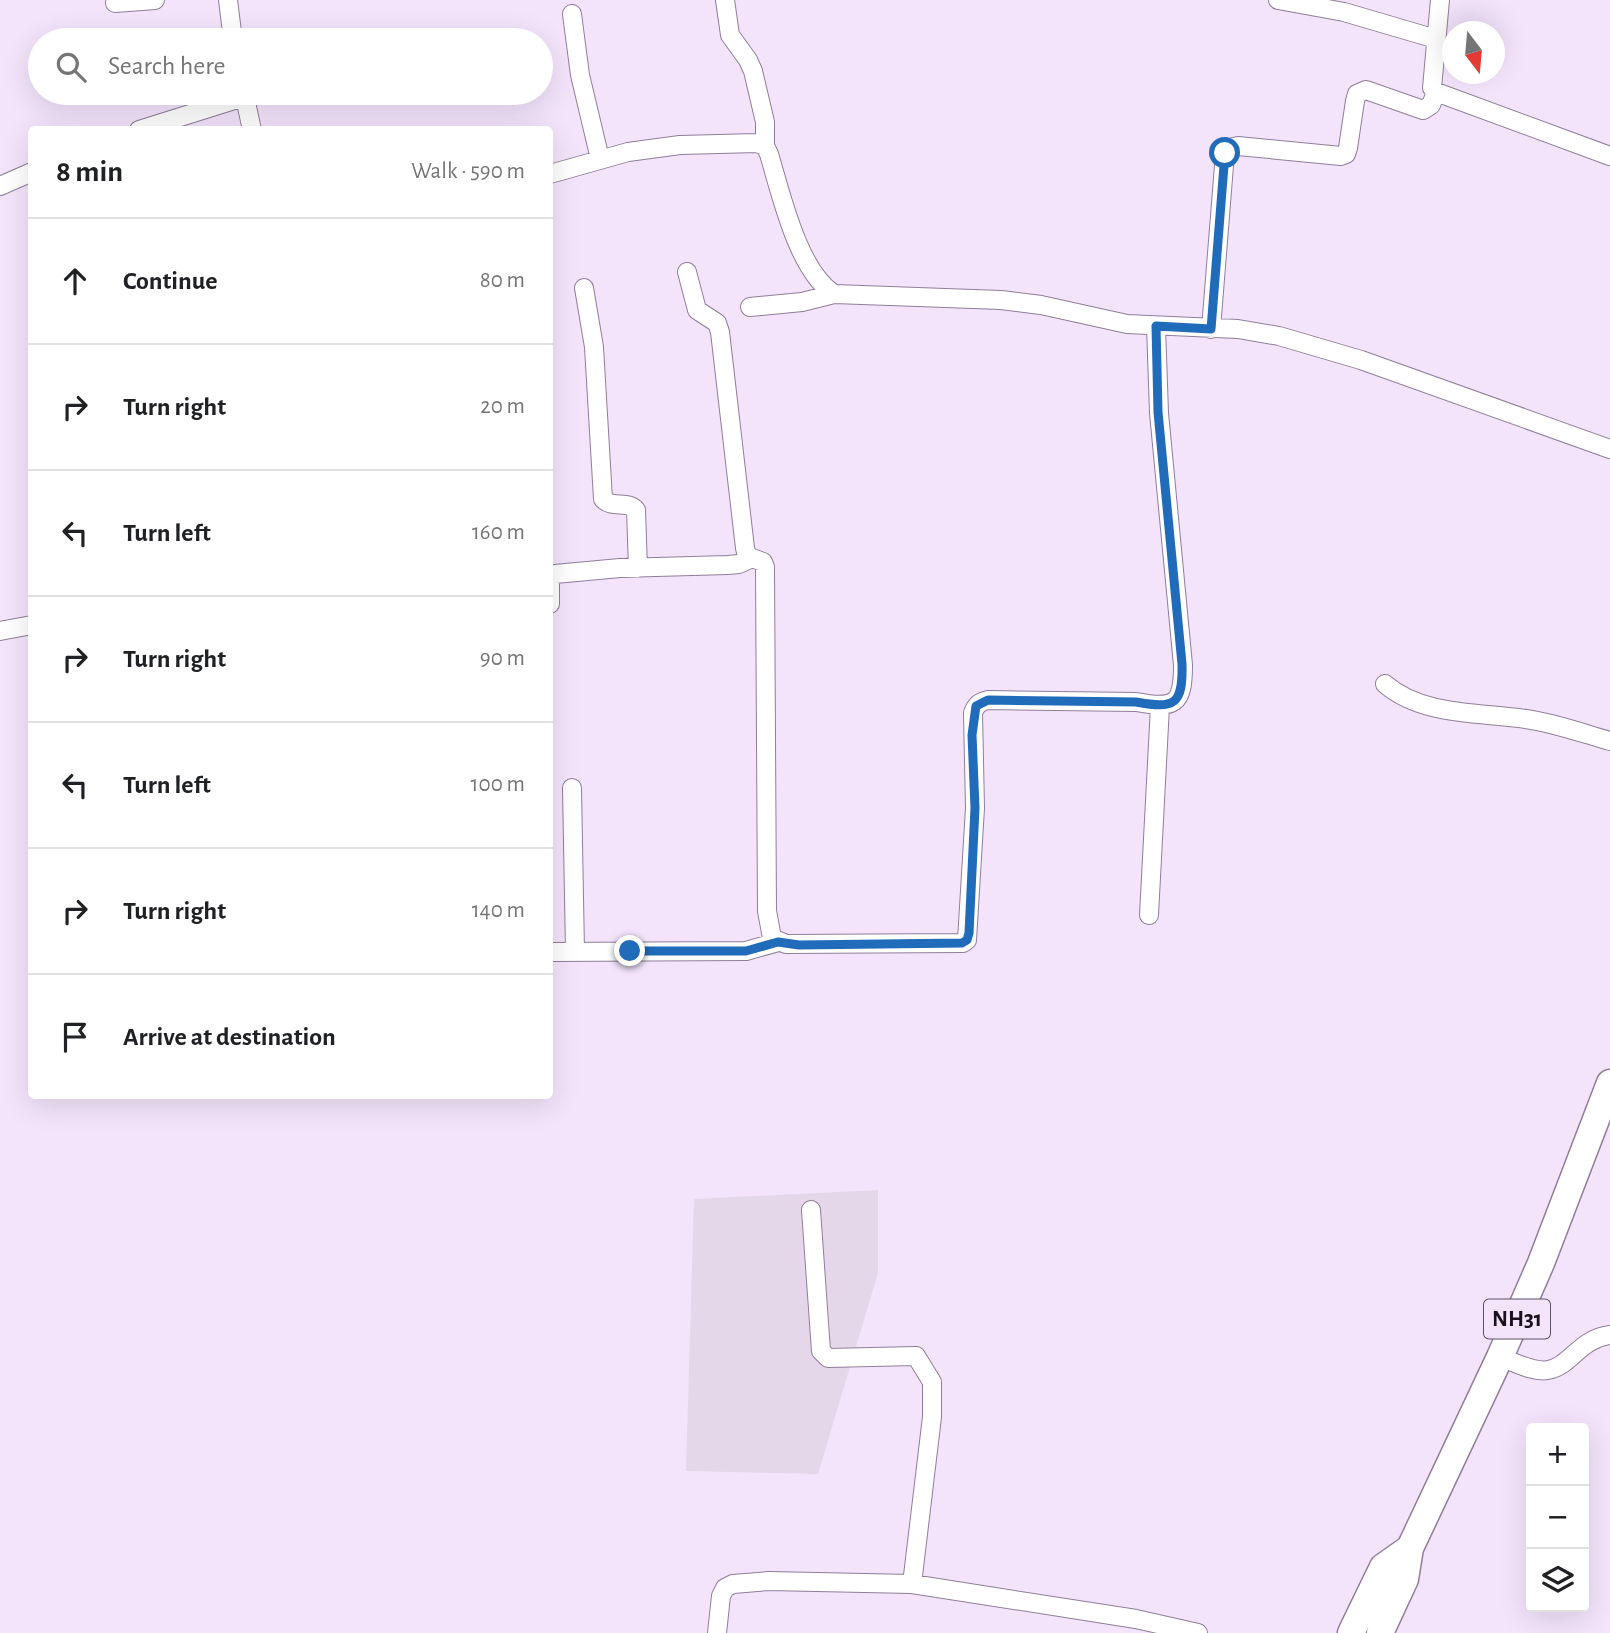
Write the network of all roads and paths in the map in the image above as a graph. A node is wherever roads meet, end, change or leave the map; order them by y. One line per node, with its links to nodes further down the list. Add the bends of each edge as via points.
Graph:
1 (155, 0): 6 (street)
2 (228, 0): 8 (street)
3 (725, 0): 15 (street, via 730,35 753,71 765,122)
4 (1278, 0): 9 (street, via 1344,12)
5 (1440, 0): 9 (street)
6 (115, 3)
7 (572, 15): 17 (street, via 580,75)
8 (232, 28)
9 (1436, 38): 10 (street, via 1431,81)
10 (1436, 92): 16 (street); 26 (street, via 1431,105 1423,110 1360,91 1348,148 1341,156 1238,146 1225,153)
11 (214, 105): 13 (street)
12 (246, 105): 14 (street)
13 (151, 126)
14 (251, 126)
15 (765, 146): 17 (street, via 680,145); 23 (street, via 807,262 825,289)
16 (1610, 156)
17 (600, 159): 18 (street)
18 (553, 173)
19 (28, 174): 20 (street)
20 (0, 186)
21 (687, 272): 28 (street, via 697,310 717,323 720,332 745,548)
22 (584, 288): 29 (street, via 594,347 603,499 636,510)
23 (834, 294): 24 (street); 25 (street, via 1001,300)
24 (750, 307)
25 (1156, 326): 26 (street); 34 (street, via 1158,412 1183,686 1175,701)
26 (1211, 329): 27 (street, via 1279,335 1314,345)
27 (1610, 449)
28 (750, 559): 29 (street, via 728,565); 38 (street, via 765,567 767,911 772,938)
29 (638, 568): 30 (street)
30 (553, 575)
31 (28, 626): 32 (street)
32 (0, 631)
33 (1385, 684): 35 (street, via 1414,702 1527,719)
34 (1160, 706): 37 (street); 38 (street, via 988,700 976,706 967,940)
35 (1610, 741)
36 (572, 788): 40 (street)
37 (1149, 915)
38 (778, 942): 40 (street, via 746,951)
39 (553, 952): 40 (street)
40 (575, 952)
41 (1610, 1083): 44 (highway, NH31)
42 (811, 1210): 46 (street, via 821,1351 828,1358 916,1356 932,1382)
43 (1610, 1335): 44 (street, via 1586,1342 1547,1371)
44 (1500, 1357): 45 (highway, NH31)
45 (1410, 1548): 49 (highway, NH31, via 1383,1567); 50 (highway, NH31, via 1405,1579)
46 (912, 1584): 47 (street, via 733,1584 721,1596); 48 (street)
47 (717, 1633)
48 (1198, 1633)
49 (1351, 1633)
50 (1380, 1633)

